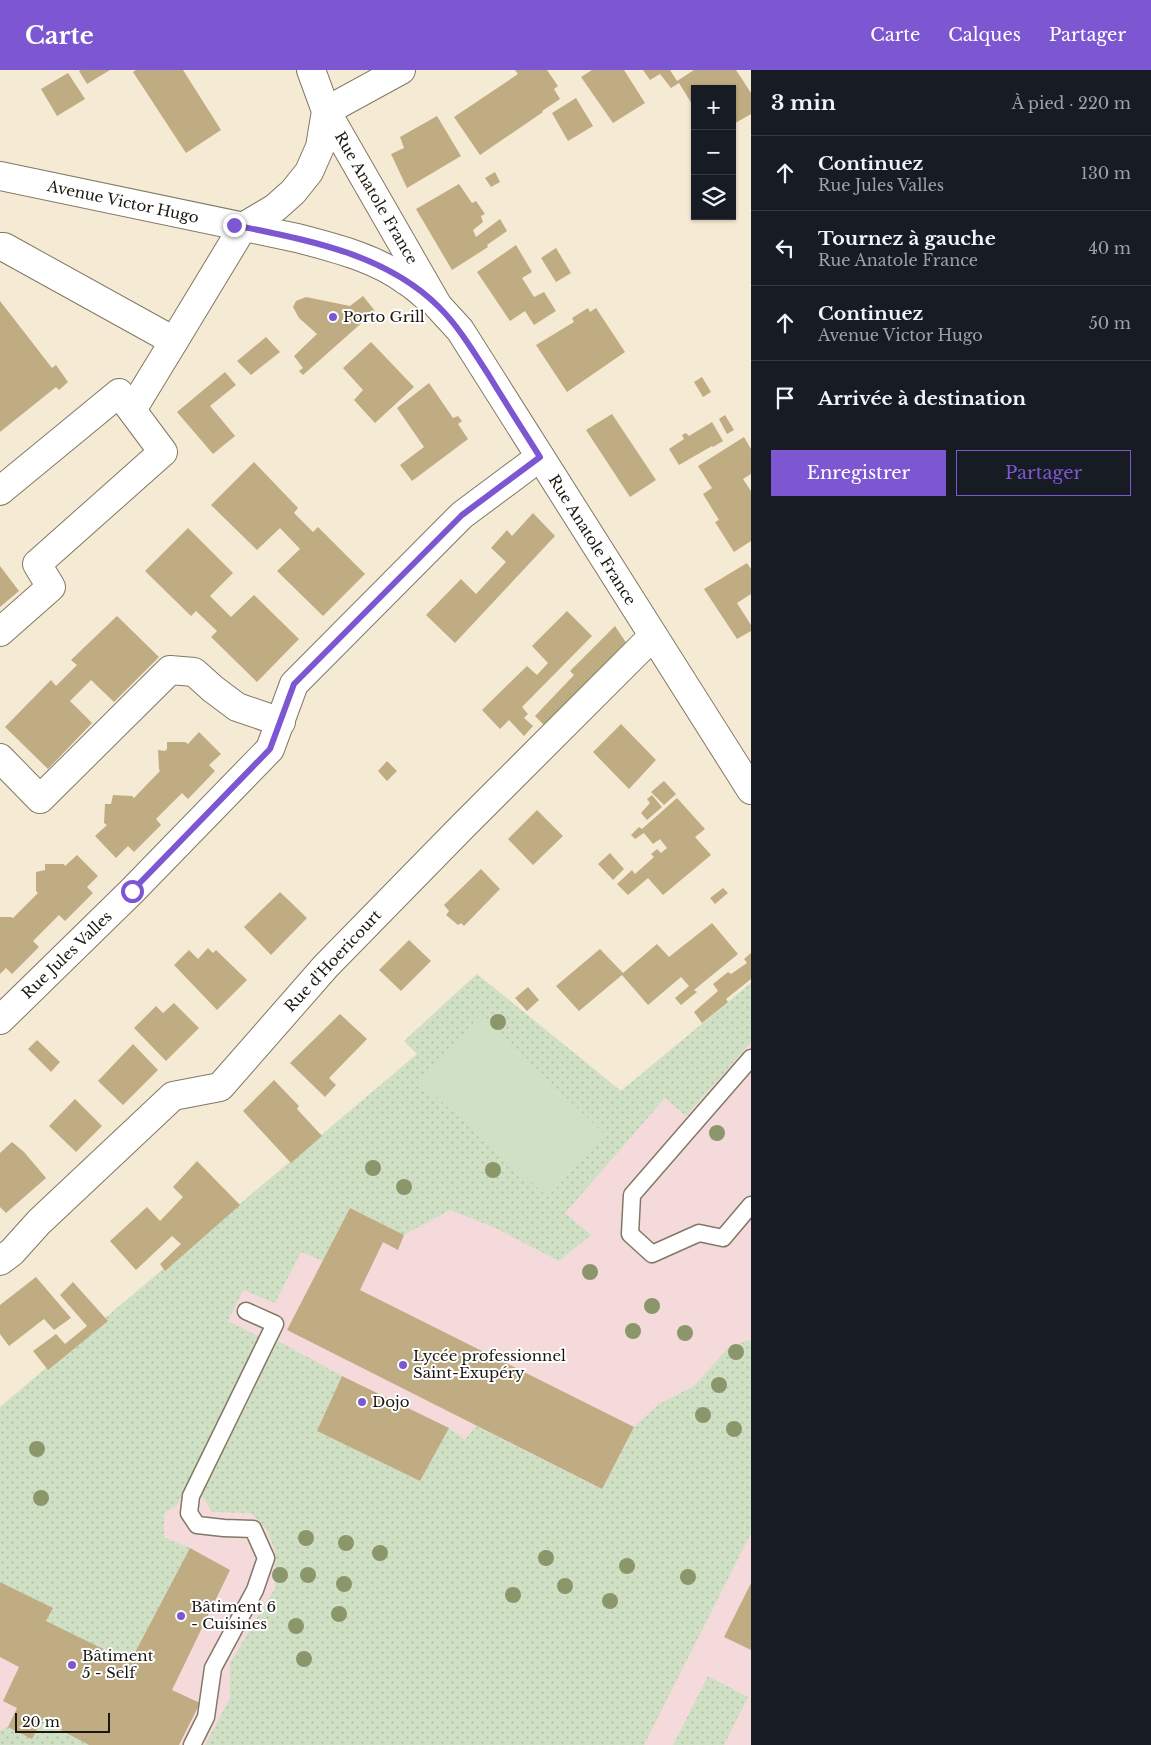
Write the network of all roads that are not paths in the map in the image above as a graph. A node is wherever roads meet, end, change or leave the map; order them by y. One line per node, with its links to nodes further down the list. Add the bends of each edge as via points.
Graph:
1 (310, 70): 3 (street, Rue Anatole France)
2 (402, 70): 3 (street)
3 (326, 111): 5 (street, Rue Anatole France, via 320,147 309,172 275,208); 7 (street, Rue Anatole France)
4 (0, 176): 5 (street, Avenue Victor Hugo)
5 (243, 227): 7 (street, Avenue Victor Hugo, via 342,250 408,281); 8 (street)
6 (0, 247): 8 (street)
7 (438, 306): 10 (street, Rue Anatole France, via 460,330)
8 (174, 341): 9 (street)
9 (132, 410): 11 (street, via 119,393); 12 (street, via 163,452 37,564 51,587)
10 (540, 457): 13 (street, Rue Anatole France); 14 (street, Rue Jules Valles, via 462,515 294,684)
11 (0, 491)
12 (0, 632)
13 (653, 636): 16 (street, Rue Anatole France); 20 (street, Rue d'Hoericourt, via 326,966 220,1086 174,1096)
14 (281, 722): 15 (street, via 237,707 194,672 170,670 40,799); 17 (street, Rue Jules Valles, via 270,749)
15 (0, 758)
16 (751, 790)
17 (0, 1020)
18 (751, 1058): 19 (lane, via 632,1195 630,1234 652,1254 699,1232 723,1238)
19 (751, 1205)
20 (0, 1261)
21 (246, 1311): 22 (lane, via 275,1324 190,1496 188,1512 197,1525 253,1529 266,1558 255,1590 213,1668 206,1717)
22 (192, 1745)

